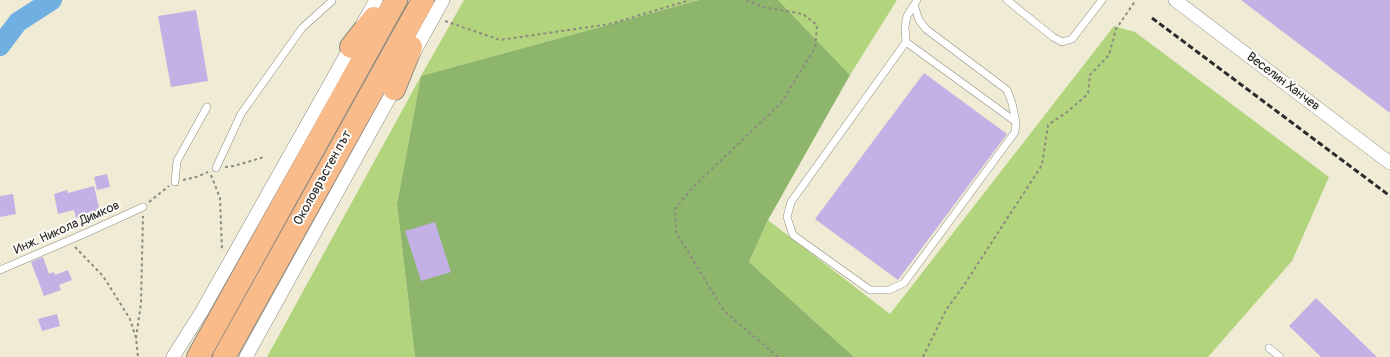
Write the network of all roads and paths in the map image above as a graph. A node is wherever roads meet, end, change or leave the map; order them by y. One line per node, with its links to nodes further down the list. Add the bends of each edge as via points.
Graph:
1 (332, 0): 21 (lane, via 302,28 241,114)
2 (376, 0): 15 (street)
3 (389, 0): 15 (highway)
4 (396, 0): 31 (highway, Околовръстен път)
5 (443, 0): 13 (street)
6 (690, 0): 13 (path, via 610,24 500,40)
7 (746, 0): 34 (path, via 763,7 803,14 817,25 815,48 780,103 694,186 675,209 676,232 724,311)
8 (1007, 0): 9 (lane, via 1062,42 1072,39)
9 (1102, 0)
10 (1136, 0): 35 (path, via 1116,29 1110,55 1090,75 1088,94 1048,125 1042,165 946,310)
11 (1175, 0): 20 (street, Веселин Ханчев)
12 (916, 3): 14 (lane, via 907,16); 18 (lane, via 919,20 926,29 1007,90)
13 (429, 6): 16 (highway); 32 (highway, Околовръстен път)
14 (906, 42): 18 (lane); 18 (lane, via 791,202 787,217 793,234 870,290 889,290 904,283 1015,132)
15 (351, 47): 30 (street, via 202,311)
16 (394, 89): 33 (street)
17 (207, 107): 22 (lane, via 177,161)
18 (1016, 122)
19 (264, 157): 21 (path, via 234,166)
20 (1388, 157)
21 (216, 168)
22 (175, 182): 23 (path); 25 (path, via 210,171 220,198)
23 (143, 207): 24 (lane, Инж. Никола Димков); 27 (path, via 141,303)
24 (69, 241): 26 (lane, Инж. Никола Димков); 27 (path, via 103,276 130,319)
25 (222, 258)
26 (0, 270)
27 (136, 338): 29 (path)
28 (1269, 348): 36 (lane)
29 (138, 357)
30 (173, 357)
31 (198, 357)
32 (224, 357)
33 (246, 357)
34 (778, 357)
35 (923, 357)
36 (1280, 357)

